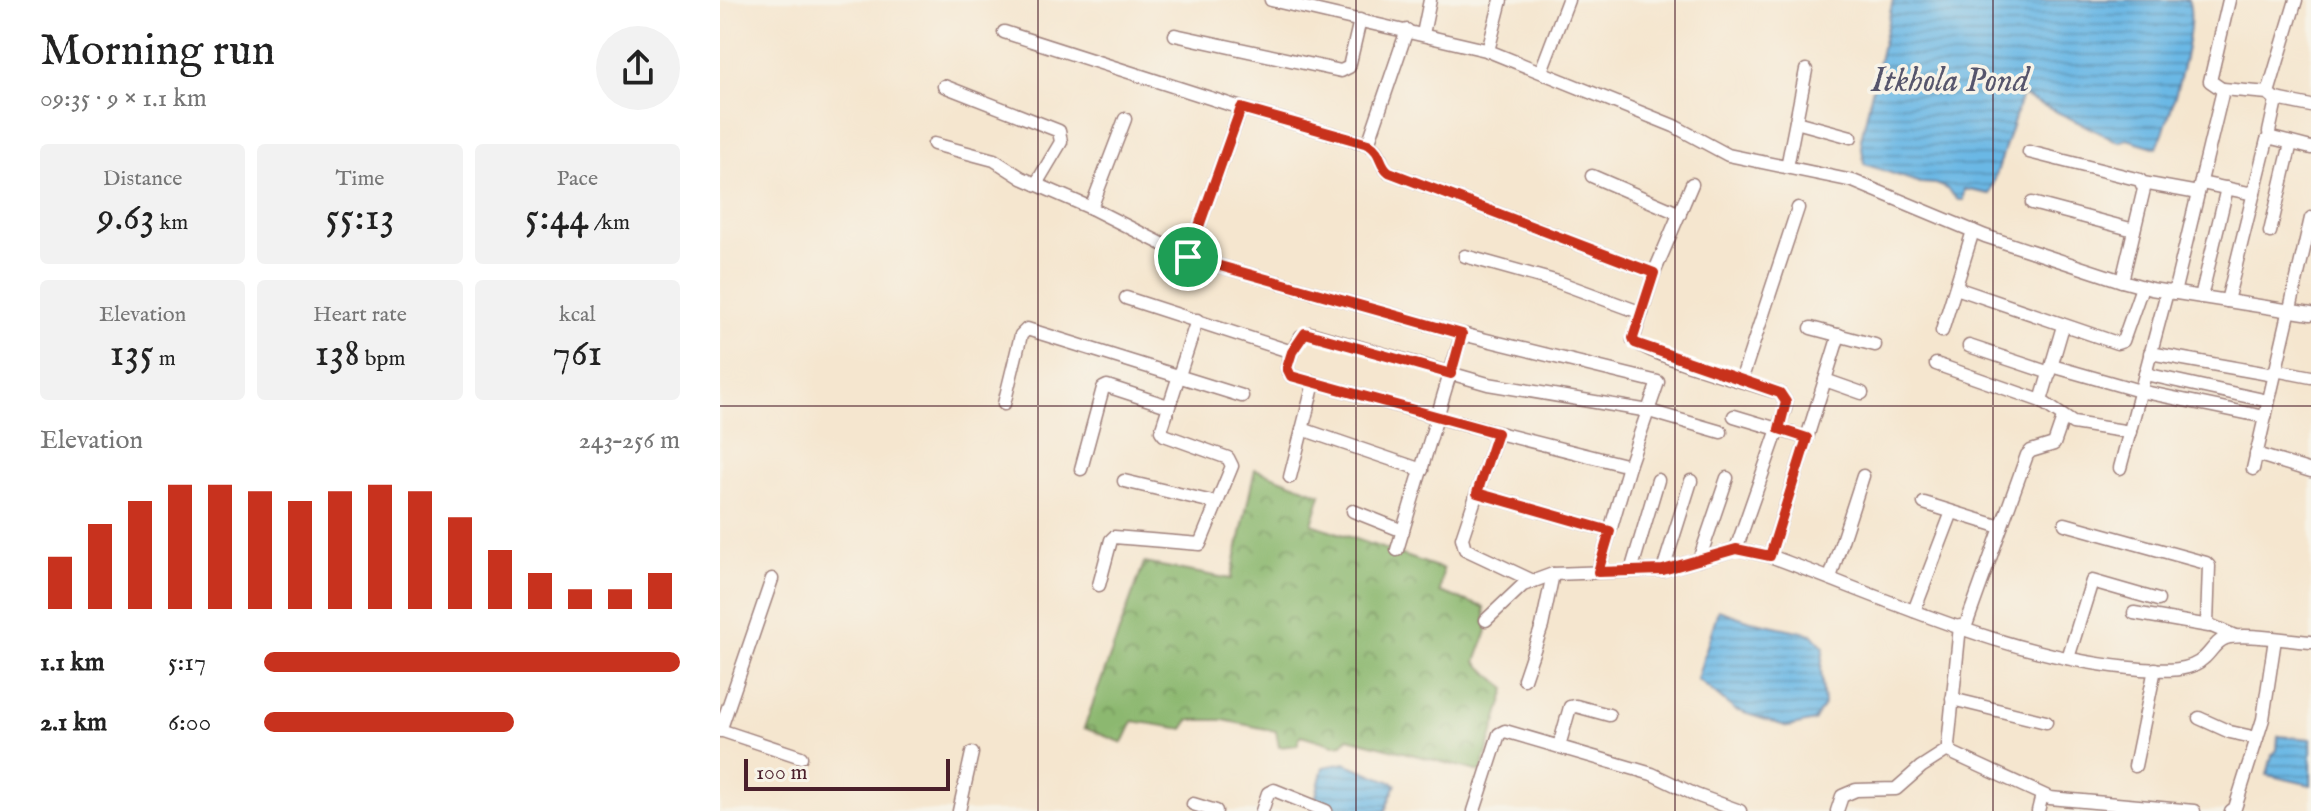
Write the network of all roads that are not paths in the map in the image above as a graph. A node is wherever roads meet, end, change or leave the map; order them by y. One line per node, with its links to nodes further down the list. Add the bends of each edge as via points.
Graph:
1 (1271, 0): 7 (street)
2 (1430, 0): 10 (street)
3 (1501, 0): 12 (street)
4 (1568, 0): 14 (street)
5 (2229, 0): 16 (street, via 2210,81)
6 (2296, 0): 17 (street)
7 (1360, 20): 8 (street); 11 (street, via 1349,67 1341,71)
8 (1407, 30): 10 (street); 26 (street)
9 (1004, 32): 19 (street)
10 (1423, 34): 12 (street)
11 (1175, 35)
12 (1488, 51): 14 (street)
13 (1806, 70): 21 (street)
14 (1541, 71): 29 (street, via 1674,126 1728,155)
15 (944, 86): 32 (street, via 1059,131 1061,142)
16 (2223, 89): 17 (street); 34 (street)
17 (2272, 96): 18 (street); 23 (street)
18 (2311, 106)
19 (1241, 108): 26 (street); 46 (street)
20 (1125, 119): 38 (street)
21 (1796, 122): 22 (street); 29 (street)
22 (1851, 137)
23 (2270, 139): 24 (street); 36 (street)
24 (2291, 143): 27 (street); 44 (street)
25 (934, 144): 32 (street, via 994,160)
26 (1368, 144): 47 (street, via 1380,152 1389,172)
27 (2311, 148)
28 (2029, 152): 31 (street)
29 (1787, 167): 43 (street, via 1853,181)
30 (1592, 176): 40 (street)
31 (2143, 183): 34 (street); 42 (street)
32 (1036, 184): 38 (street)
33 (1692, 184): 40 (street)
34 (2200, 188): 35 (street); 51 (street)
35 (2227, 188): 36 (street); 52 (street)
36 (2254, 194): 54 (street)
37 (2032, 203): 42 (street)
38 (1091, 208): 46 (street)
39 (1798, 208): 77 (street)
40 (1680, 214): 47 (street)
41 (2311, 222): 55 (street)
42 (2134, 230): 48 (street)
43 (1973, 231): 48 (street); 50 (street)
44 (2270, 232)
45 (1465, 256): 56 (street)
46 (1188, 257): 62 (street)
47 (1654, 273): 56 (street)
48 (2122, 281): 49 (street)
49 (2142, 287): 51 (street); 59 (street, via 2123,341)
50 (1956, 288): 59 (street); 61 (street)
51 (2170, 292): 52 (street); 67 (street)
52 (2201, 297): 54 (street)
53 (1126, 298): 58 (street)
54 (2227, 301): 55 (street)
55 (2289, 311): 57 (street); 71 (street)
56 (1642, 313): 68 (street, via 1633,341)
57 (2311, 314)
58 (1197, 320): 66 (street); 74 (street)
59 (2063, 326): 70 (street)
60 (1811, 328): 63 (street)
61 (1942, 331)
62 (1462, 334): 72 (street); 78 (street)
63 (1839, 335): 64 (street); 76 (street)
64 (1875, 345)
65 (1969, 346): 70 (street)
66 (1292, 352): 72 (street, via 1301,336 1310,333); 79 (street, via 1288,372)
67 (2150, 353): 71 (street); 73 (street)
68 (1669, 357): 77 (street); 78 (street)
69 (1936, 364): 83 (street)
70 (2051, 369): 80 (street); 83 (street)
71 (2275, 372): 75 (street); 84 (street)
72 (1451, 374): 87 (street); 89 (street)
73 (2145, 374): 80 (street); 84 (street)
74 (1178, 376): 82 (street); 85 (street, via 1025,330); 86 (street)
75 (2311, 377)
76 (1825, 380): 81 (street); 97 (street)
77 (1741, 381): 93 (street, via 1784,397)
78 (1658, 382): 87 (street)
79 (1314, 383): 89 (street); 92 (street)
80 (2140, 391): 90 (street); 95 (street)
81 (1862, 393)
82 (1242, 396)
83 (2041, 401): 91 (street)
84 (2268, 401): 90 (street)
85 (1004, 404)
86 (1168, 406): 101 (street, via 1103,388); 112 (street, via 1161,427 1164,435 1231,462)
87 (1649, 411): 94 (street); 99 (street)
88 (1734, 416): 93 (street)
89 (1438, 417): 96 (street); 103 (street)
90 (2265, 417): 98 (street)
91 (2063, 418): 95 (street); 117 (street, via 2054,444 2027,455)
92 (1302, 429): 103 (street); 106 (street)
93 (1779, 429): 97 (street); 120 (street)
94 (1721, 432)
95 (2130, 432): 100 (street)
96 (1497, 433): 99 (street); 111 (street)
97 (1807, 438): 122 (street)
98 (2256, 454): 102 (street); 104 (street)
99 (1629, 466): 119 (street)
100 (2120, 468)
101 (1081, 469)
102 (2253, 469)
103 (1422, 470): 118 (street)
104 (2311, 471)
105 (1863, 476): 128 (street)
106 (1290, 477)
107 (1727, 478): 123 (street)
108 (1658, 480): 125 (street)
109 (1124, 481): 112 (street)
110 (1691, 481): 124 (street)
111 (1477, 493): 119 (street); 130 (street, via 1463,547)
112 (1217, 503): 131 (street, via 1198,546 1112,538)
113 (1924, 503): 115 (street)
114 (1353, 511): 118 (street)
115 (1952, 512): 117 (street); 133 (street)
116 (2065, 524): 136 (street, via 2206,563)
117 (2001, 527): 137 (street)
118 (1403, 531): 121 (street)
119 (1610, 531): 126 (street)
120 (1736, 549): 122 (street); 123 (street)
121 (1397, 550)
122 (1770, 556): 128 (street)
123 (1699, 560): 124 (street)
124 (1663, 570): 125 (street)
125 (1631, 571): 126 (street)
126 (1598, 572): 127 (street)
127 (1553, 574): 130 (street); 143 (street)
128 (1830, 578): 133 (street)
129 (772, 579): 148 (street)
130 (1531, 580): 135 (street)
131 (1099, 585)
132 (2158, 600): 141 (street, via 2092,581)
133 (1914, 611): 137 (street)
134 (2134, 613): 136 (street)
135 (1486, 620)
136 (2209, 626): 138 (street)
137 (1963, 627): 141 (street); 144 (street)
138 (2235, 636): 139 (street); 142 (street, via 2218,642 2194,666)
139 (2275, 639): 140 (street); 149 (street)
140 (2311, 642)
141 (2068, 658): 142 (street)
142 (2155, 669): 154 (street)
143 (1524, 679)
144 (1952, 699): 147 (street); 151 (street)
145 (1609, 715): 150 (street, via 1570,707)
146 (2199, 718): 149 (street)
147 (2046, 722)
148 (720, 730): 153 (street)
149 (2257, 738): 166 (street)
150 (1559, 746): 161 (street, via 1501,732); 162 (street, via 1652,774)
151 (1949, 749): 155 (street); 163 (street, via 1896,789 1856,790 1842,796)
152 (972, 753): 158 (street)
153 (801, 757)
154 (2135, 766)
155 (2042, 795): 164 (street); 165 (street)
156 (1193, 804): 159 (street)
157 (1320, 810): 160 (street, via 1274,790)
158 (959, 811)
159 (1216, 811)
160 (1262, 811)
161 (1474, 811)
162 (1740, 811)
163 (1837, 811)
164 (2038, 811)
165 (2194, 811)
166 (2231, 811)

